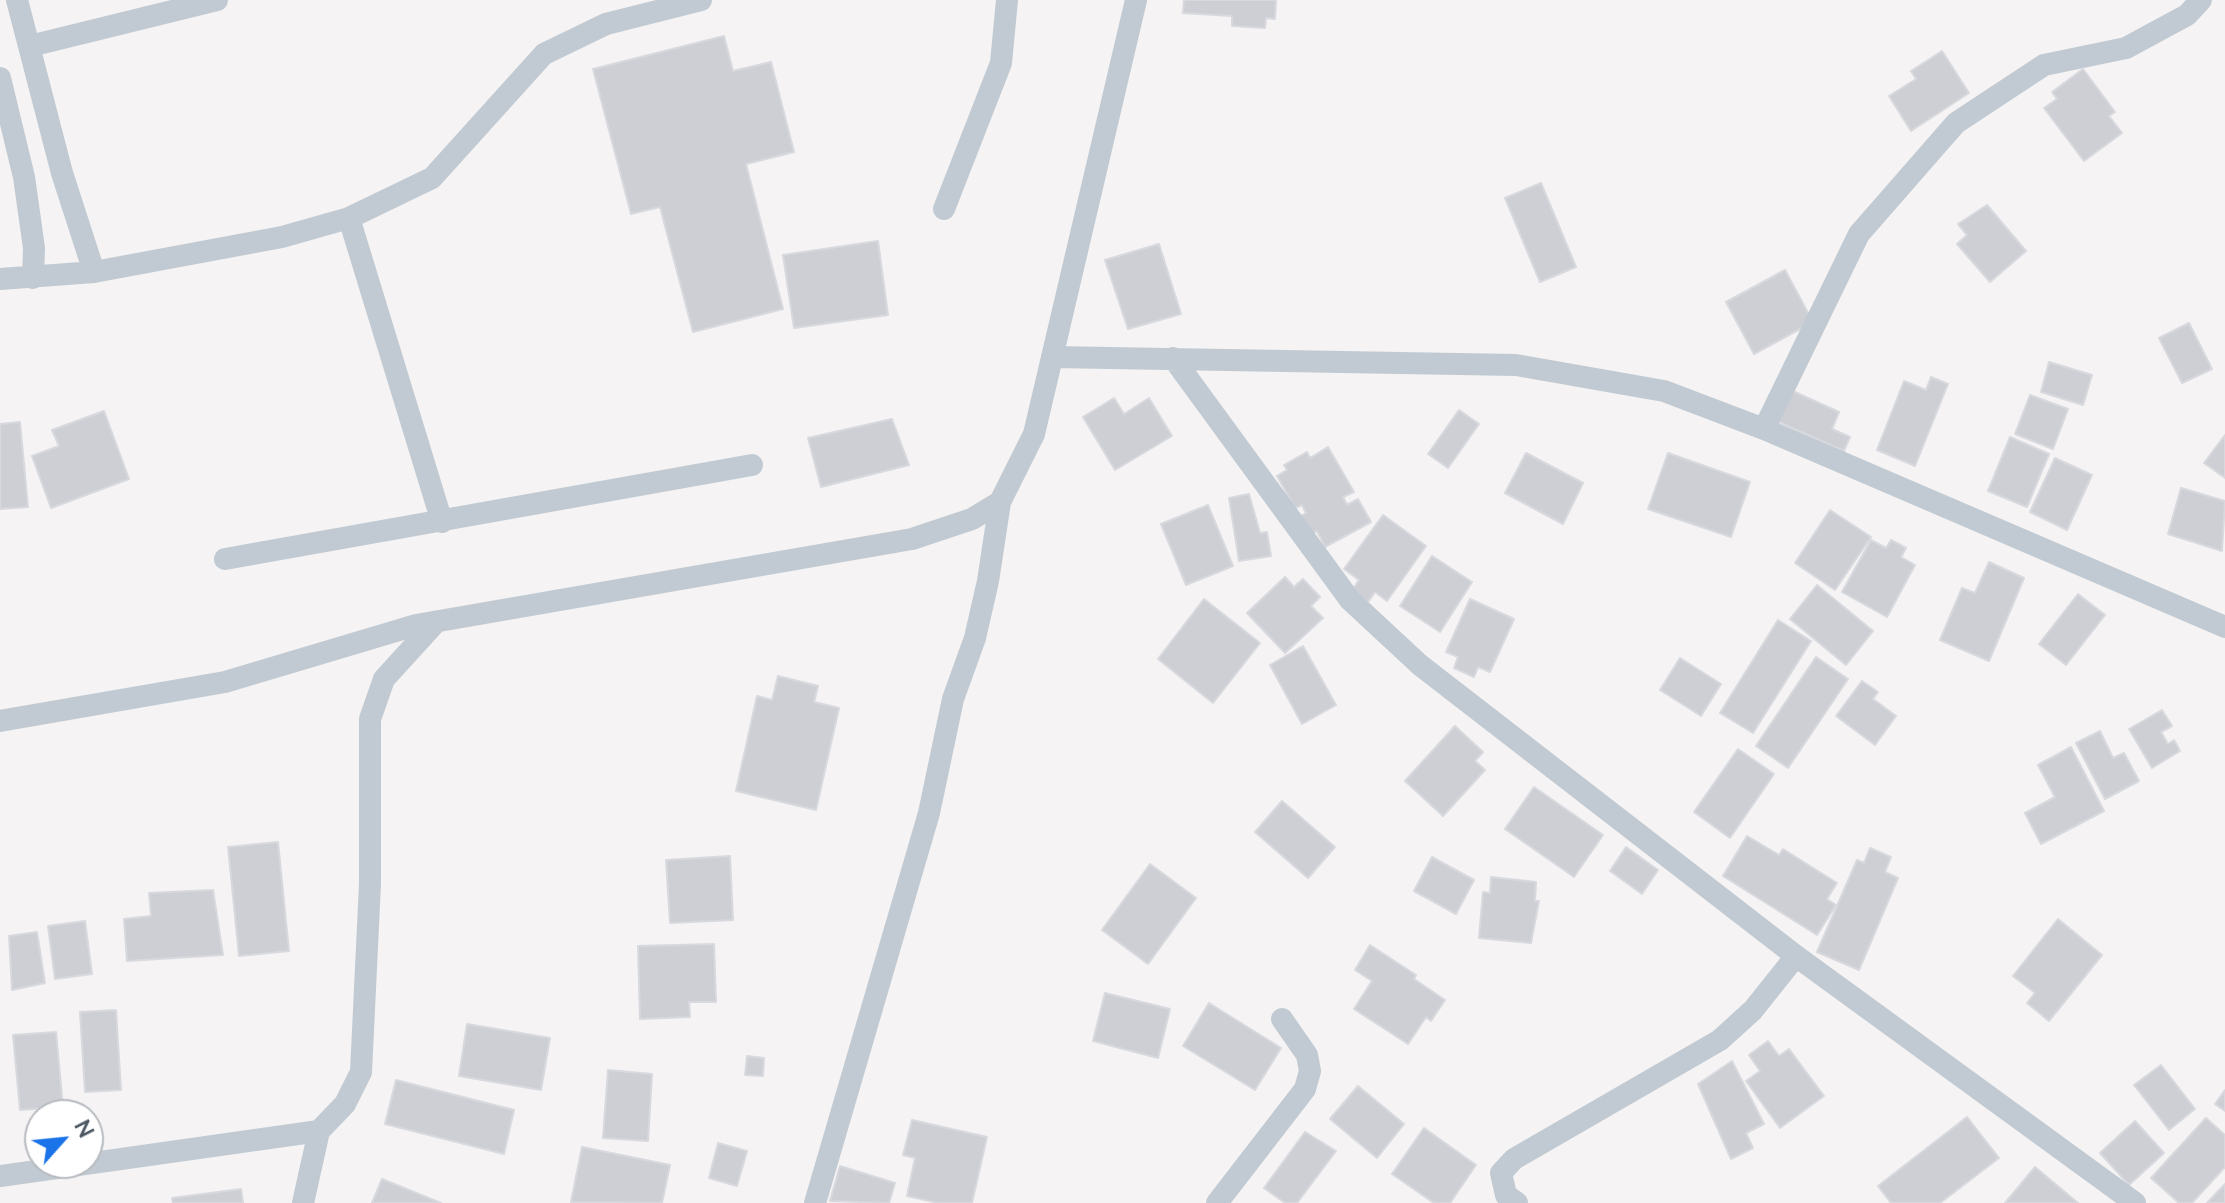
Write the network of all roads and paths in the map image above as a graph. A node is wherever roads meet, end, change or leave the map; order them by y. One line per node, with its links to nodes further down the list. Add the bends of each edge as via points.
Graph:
1 (17, 0): 7 (street)
2 (217, 0): 7 (street)
3 (701, 0): 10 (street, via 606,24 544,54 432,178)
4 (1007, 0): 9 (street, via 1001,63)
5 (1136, 0): 14 (street)
6 (2201, 0): 16 (street, via 2187,15 2126,48 2044,65 1956,123 1859,234)
7 (30, 46): 11 (street)
8 (0, 78): 12 (street, via 24,177)
9 (944, 209)
10 (349, 218): 11 (street, via 282,237); 19 (street)
11 (94, 272): 12 (street)
12 (33, 278): 13 (street)
13 (0, 279)
14 (1052, 357): 15 (street); 18 (street, via 1034,434)
15 (1173, 358): 16 (street, via 1516,365 1664,391); 24 (street, via 1350,600 1420,665)
16 (1764, 429): 22 (street)
17 (752, 465): 19 (street)
18 (1000, 502): 21 (street, via 972,519 912,539); 30 (street, via 975,638 953,699 929,813)
19 (442, 522): 20 (street)
20 (225, 559)
21 (436, 622): 23 (street, via 225,682); 26 (street, via 384,679 370,719 370,884 361,1072 345,1104)
22 (2225, 627)
23 (0, 721)
24 (1796, 956): 28 (street); 32 (street, via 1753,1010 1720,1040 1514,1159 1501,1173 1506,1195)
25 (1282, 1019): 31 (street, via 1307,1055 1305,1089)
26 (319, 1131): 27 (street); 29 (street)
27 (0, 1176)
28 (2119, 1199)
29 (303, 1203)
30 (815, 1203)
31 (1217, 1203)
32 (1517, 1203)

